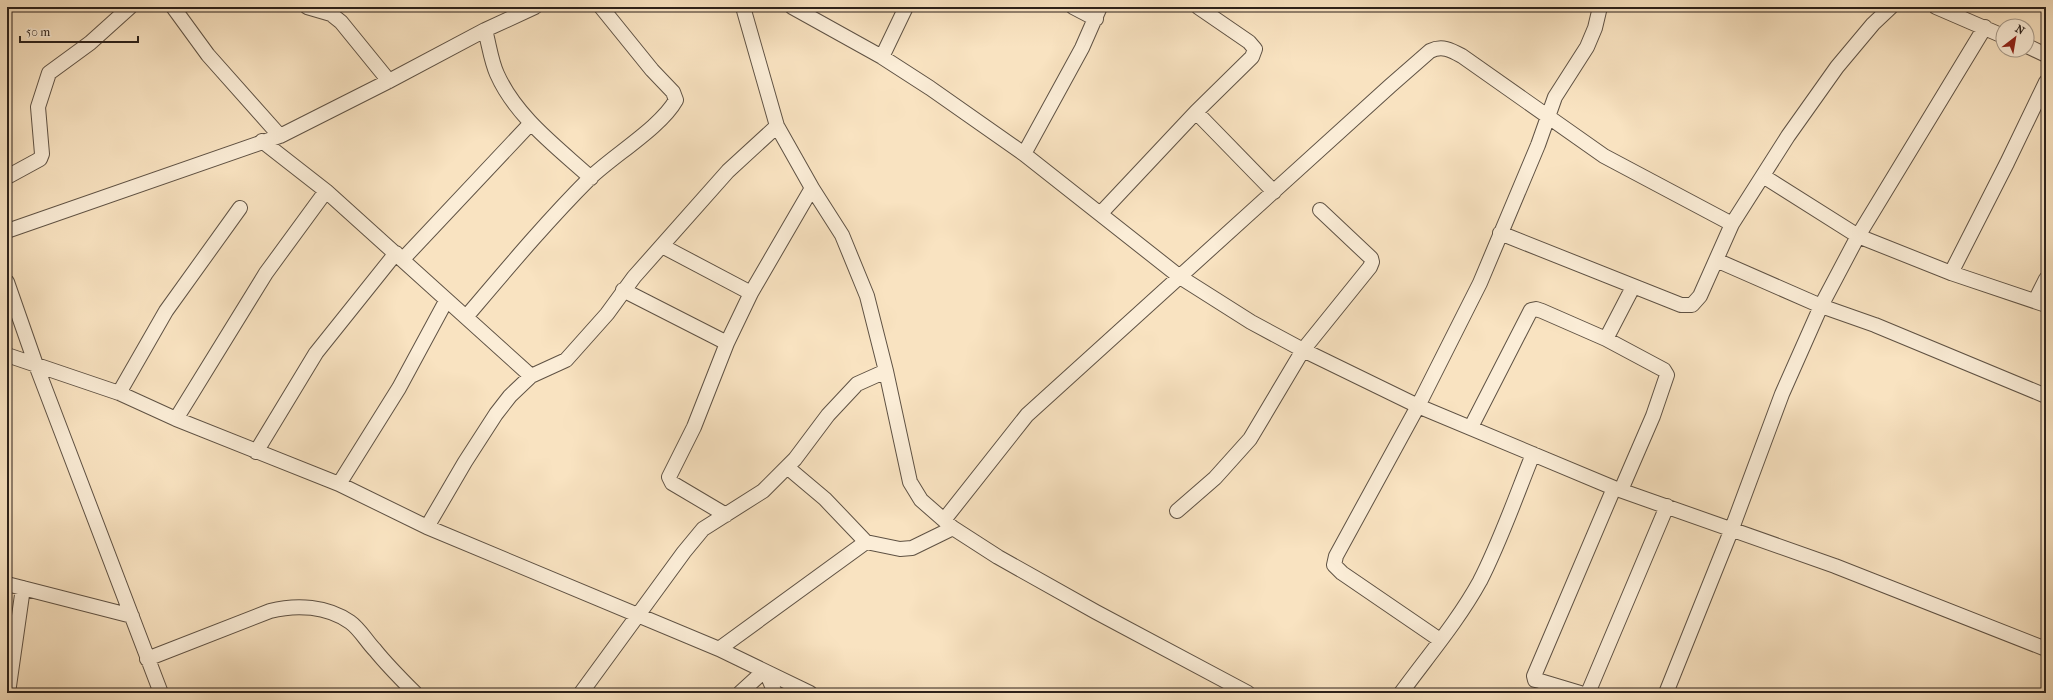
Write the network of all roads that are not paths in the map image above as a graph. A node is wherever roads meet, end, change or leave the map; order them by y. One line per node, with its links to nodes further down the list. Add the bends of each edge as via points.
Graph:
1 (130, 7): 32 (street, via 49,74 38,107 42,154 40,159)
2 (173, 7): 28 (street, via 208,55)
3 (307, 7): 22 (street, via 331,14 341,22)
4 (535, 7): 14 (street)
5 (601, 7): 33 (street, via 673,92 676,100 659,120)
6 (742, 7): 27 (street)
7 (792, 7): 21 (street)
8 (906, 7): 21 (street)
9 (1073, 7): 15 (street)
10 (1198, 7): 24 (street, via 1249,42 1255,49 1252,57)
11 (1600, 7): 25 (street, via 1587,47 1558,91)
12 (1891, 7): 31 (street, via 1873,24 1838,67 1788,136)
13 (1936, 7): 16 (street)
14 (516, 11): 17 (street)
15 (1098, 13): 30 (street, via 1082,48)
16 (1985, 27): 18 (street); 43 (street)
17 (485, 30): 22 (street); 26 (street, via 496,73 507,93)
18 (1995, 32)
19 (2035, 50): 20 (street)
20 (2046, 55)
21 (882, 57): 30 (street)
22 (389, 81): 28 (street)
23 (2046, 82): 47 (street)
24 (1196, 112): 36 (street); 39 (street)
25 (1548, 118): 36 (street, via 1462,56 1446,48 1436,48 1390,86); 40 (street, via 1626,170); 42 (street)
26 (531, 122): 33 (street); 45 (street)
27 (777, 126): 34 (street); 44 (street, via 728,172)
28 (280, 136): 29 (street)
29 (262, 141): 35 (street); 41 (street)
30 (1024, 154): 39 (street)
31 (1763, 176): 40 (street); 43 (street)
32 (7, 177)
33 (590, 178): 57 (street)
34 (812, 188): 53 (street); 63 (street, via 842,235 867,296)
35 (326, 191): 45 (street); 68 (street, via 266,273)
36 (1274, 192): 48 (street)
37 (240, 208): 65 (street, via 166,312)
38 (1320, 210): 60 (street, via 1372,262)
39 (1101, 213): 48 (street)
40 (1732, 224): 46 (street)
41 (7, 230)
42 (1500, 233): 51 (street); 67 (street, via 1480,283)
43 (1858, 236): 47 (street); 56 (street)
44 (662, 246): 52 (street); 53 (street)
45 (400, 256): 54 (street); 70 (street, via 316,353)
46 (1716, 260): 51 (street, via 1700,296 1692,304 1681,305); 56 (street)
47 (1951, 273): 55 (street)
48 (1180, 277): 60 (street, via 1251,322); 78 (street, via 1027,415)
49 (2046, 279): 55 (street)
50 (7, 282): 62 (street)
51 (1633, 287): 58 (street)
52 (624, 290): 59 (street); 64 (street, via 607,314 566,360)
53 (752, 293): 59 (street)
54 (446, 301): 57 (street); 73 (street, via 399,388)
55 (2041, 303)
56 (1821, 306): 66 (street, via 1875,325); 80 (street, via 1782,394)
57 (466, 317): 64 (street)
58 (1606, 339): 69 (street, via 1536,309 1531,310); 74 (street, via 1659,365 1666,375 1653,416)
59 (727, 343): 77 (street, via 694,427 669,476 672,483)
60 (1303, 350): 67 (street); 76 (street, via 1250,439 1215,478)
61 (7, 355): 62 (street)
62 (36, 365): 65 (street); 84 (street)
63 (886, 371): 72 (street, via 857,384 828,415); 78 (street, via 910,482 921,500)
64 (531, 376): 79 (street, via 496,414)
65 (119, 393): 68 (street)
66 (2046, 396)
67 (1418, 406): 69 (street); 86 (street, via 1336,556 1334,565)
68 (176, 419): 70 (street)
69 (1471, 427): 71 (street)
70 (256, 452): 73 (street)
71 (1533, 454): 74 (street); 86 (street, via 1500,540 1480,581 1457,619)
72 (787, 468): 77 (street, via 762,491); 81 (street, via 825,499)
73 (339, 484): 79 (street)
74 (1617, 489): 75 (street); 100 (street, via 1534,676 1535,680)
75 (1667, 506): 80 (street); 101 (street)
76 (1177, 510)
77 (726, 515): 85 (street, via 703,529)
78 (948, 524): 81 (street, via 912,548 900,549); 98 (street, via 998,557)
79 (427, 526): 85 (street)
80 (1731, 531): 87 (street, via 1835,566); 102 (street)
81 (866, 542): 88 (street)
82 (7, 584): 83 (street)
83 (23, 588): 84 (street); 91 (street)
84 (132, 616): 89 (street)
85 (639, 616): 88 (street); 94 (street)
86 (1440, 640): 99 (street)
87 (2046, 649)
88 (719, 650): 90 (street)
89 (148, 659): 92 (street); 93 (street, via 270,611 288,606 314,608 335,613 352,624)
90 (765, 673): 95 (street); 96 (street); 97 (street)
91 (8, 693)
92 (161, 693)
93 (415, 693)
94 (581, 693)
95 (740, 693)
96 (775, 693)
97 (810, 693)
98 (1248, 693)
99 (1401, 693)
100 (1580, 693)
101 (1588, 693)
102 (1666, 693)

